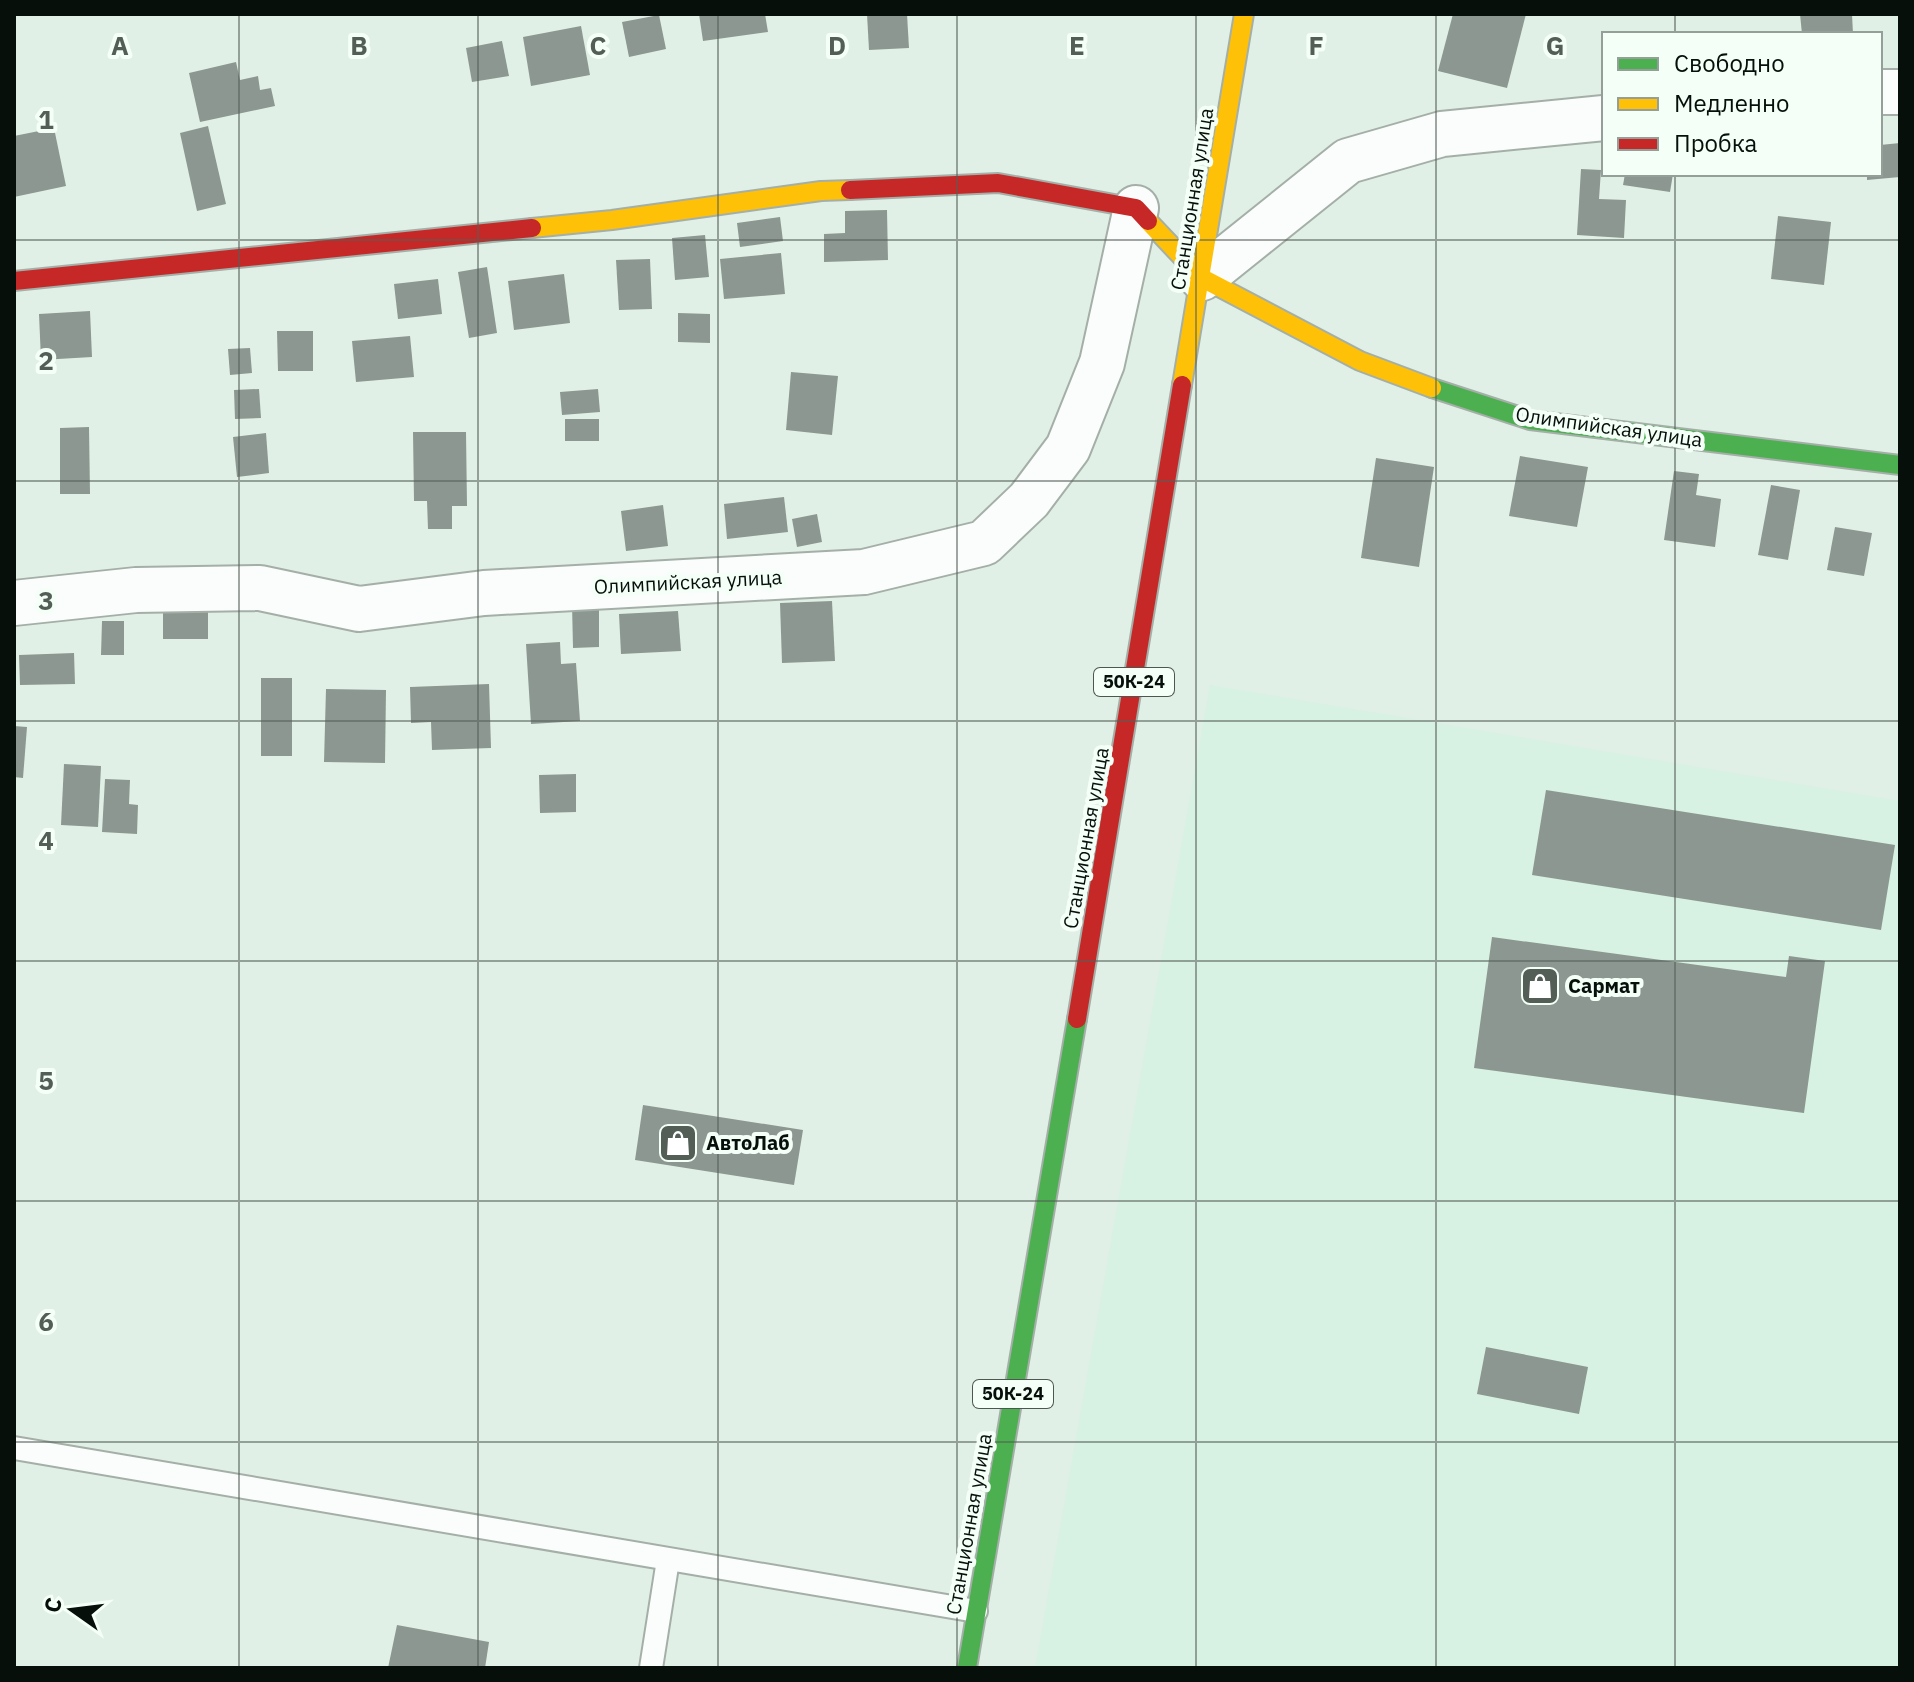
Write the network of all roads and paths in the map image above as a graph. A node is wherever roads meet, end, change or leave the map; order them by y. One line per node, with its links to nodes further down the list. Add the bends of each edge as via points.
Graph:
1 (1244, 14): 4 (street, Станционная улица / 50К-24)
2 (1602, 118): 4 (street, via 1442,134 1348,161)
3 (1136, 208): 4 (street, Олимпийская улица); 5 (street, via 998,183 821,191 612,220); 7 (street, Олимпийская улица, via 1102,363 1068,448 1029,500 984,543 864,572 484,593 359,609 260,588 136,590)
4 (1202, 278): 6 (street, Олимпийская улица, via 1360,361 1530,420); 10 (street, Станционная улица / 50К-24)
5 (14, 281)
6 (1900, 465)
7 (14, 603)
8 (14, 1448): 9 (lane)
9 (668, 1560): 10 (lane); 11 (lane)
10 (976, 1611): 12 (street, Станционная улица / 50К-24)
11 (651, 1668)
12 (967, 1668)

